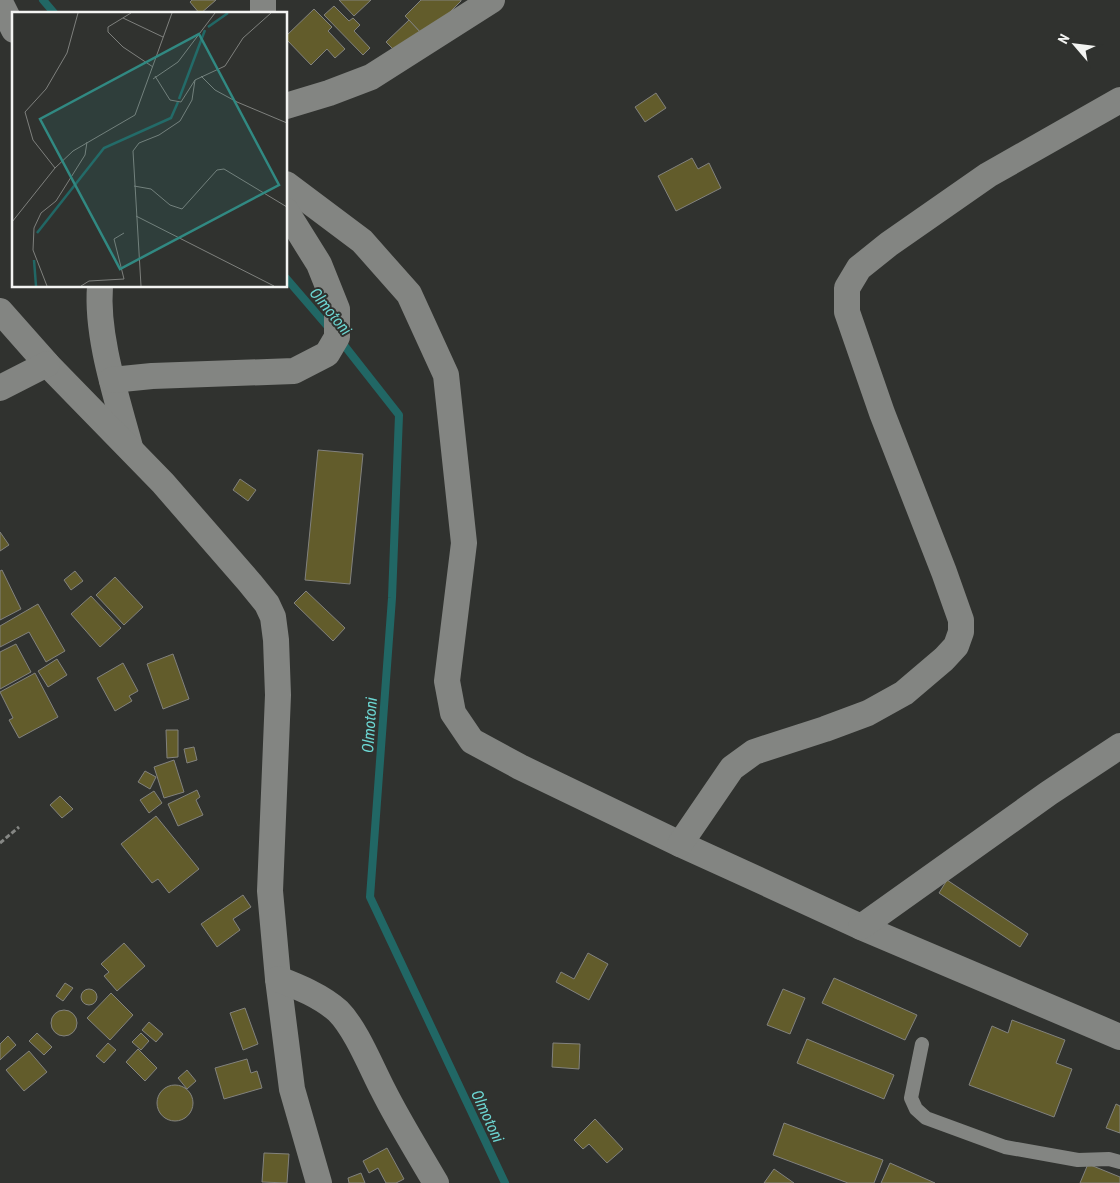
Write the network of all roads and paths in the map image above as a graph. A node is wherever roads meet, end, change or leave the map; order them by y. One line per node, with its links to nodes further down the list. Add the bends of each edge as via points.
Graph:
1 (492, 0): 5 (street, via 372,77)
2 (0, 2): 3 (street)
3 (12, 26)
4 (1120, 100): 17 (street, via 988,175 889,244 859,268 851,281 847,288 847,312 882,413 950,588 961,620 961,632 956,646 944,659 904,693 868,713 754,752 732,768)
5 (288, 105)
6 (288, 186): 17 (street, via 362,241 409,294 446,375 464,543 446,681 453,713 472,741)
7 (288, 214): 11 (street, via 319,264 337,309 337,337 327,354 294,372)
8 (100, 288): 11 (street, via 101,330)
9 (0, 311): 10 (street)
10 (47, 364): 12 (street); 13 (street)
11 (112, 380): 13 (street)
12 (0, 388)
13 (130, 450): 19 (street, via 163,482 250,583 273,617 278,695 270,891)
14 (1120, 746): 18 (street)
15 (19, 827): 16 (path)
16 (0, 843)
17 (680, 844): 18 (street)
18 (861, 927): 20 (street)
19 (278, 979): 23 (street, via 292,1089); 24 (street, via 323,1000 352,1030)
20 (1120, 1037)
21 (922, 1044): 22 (lane, via 911,1098 916,1109 926,1118 1005,1147 1078,1160)
22 (1120, 1162)
23 (319, 1183)
24 (436, 1183)

